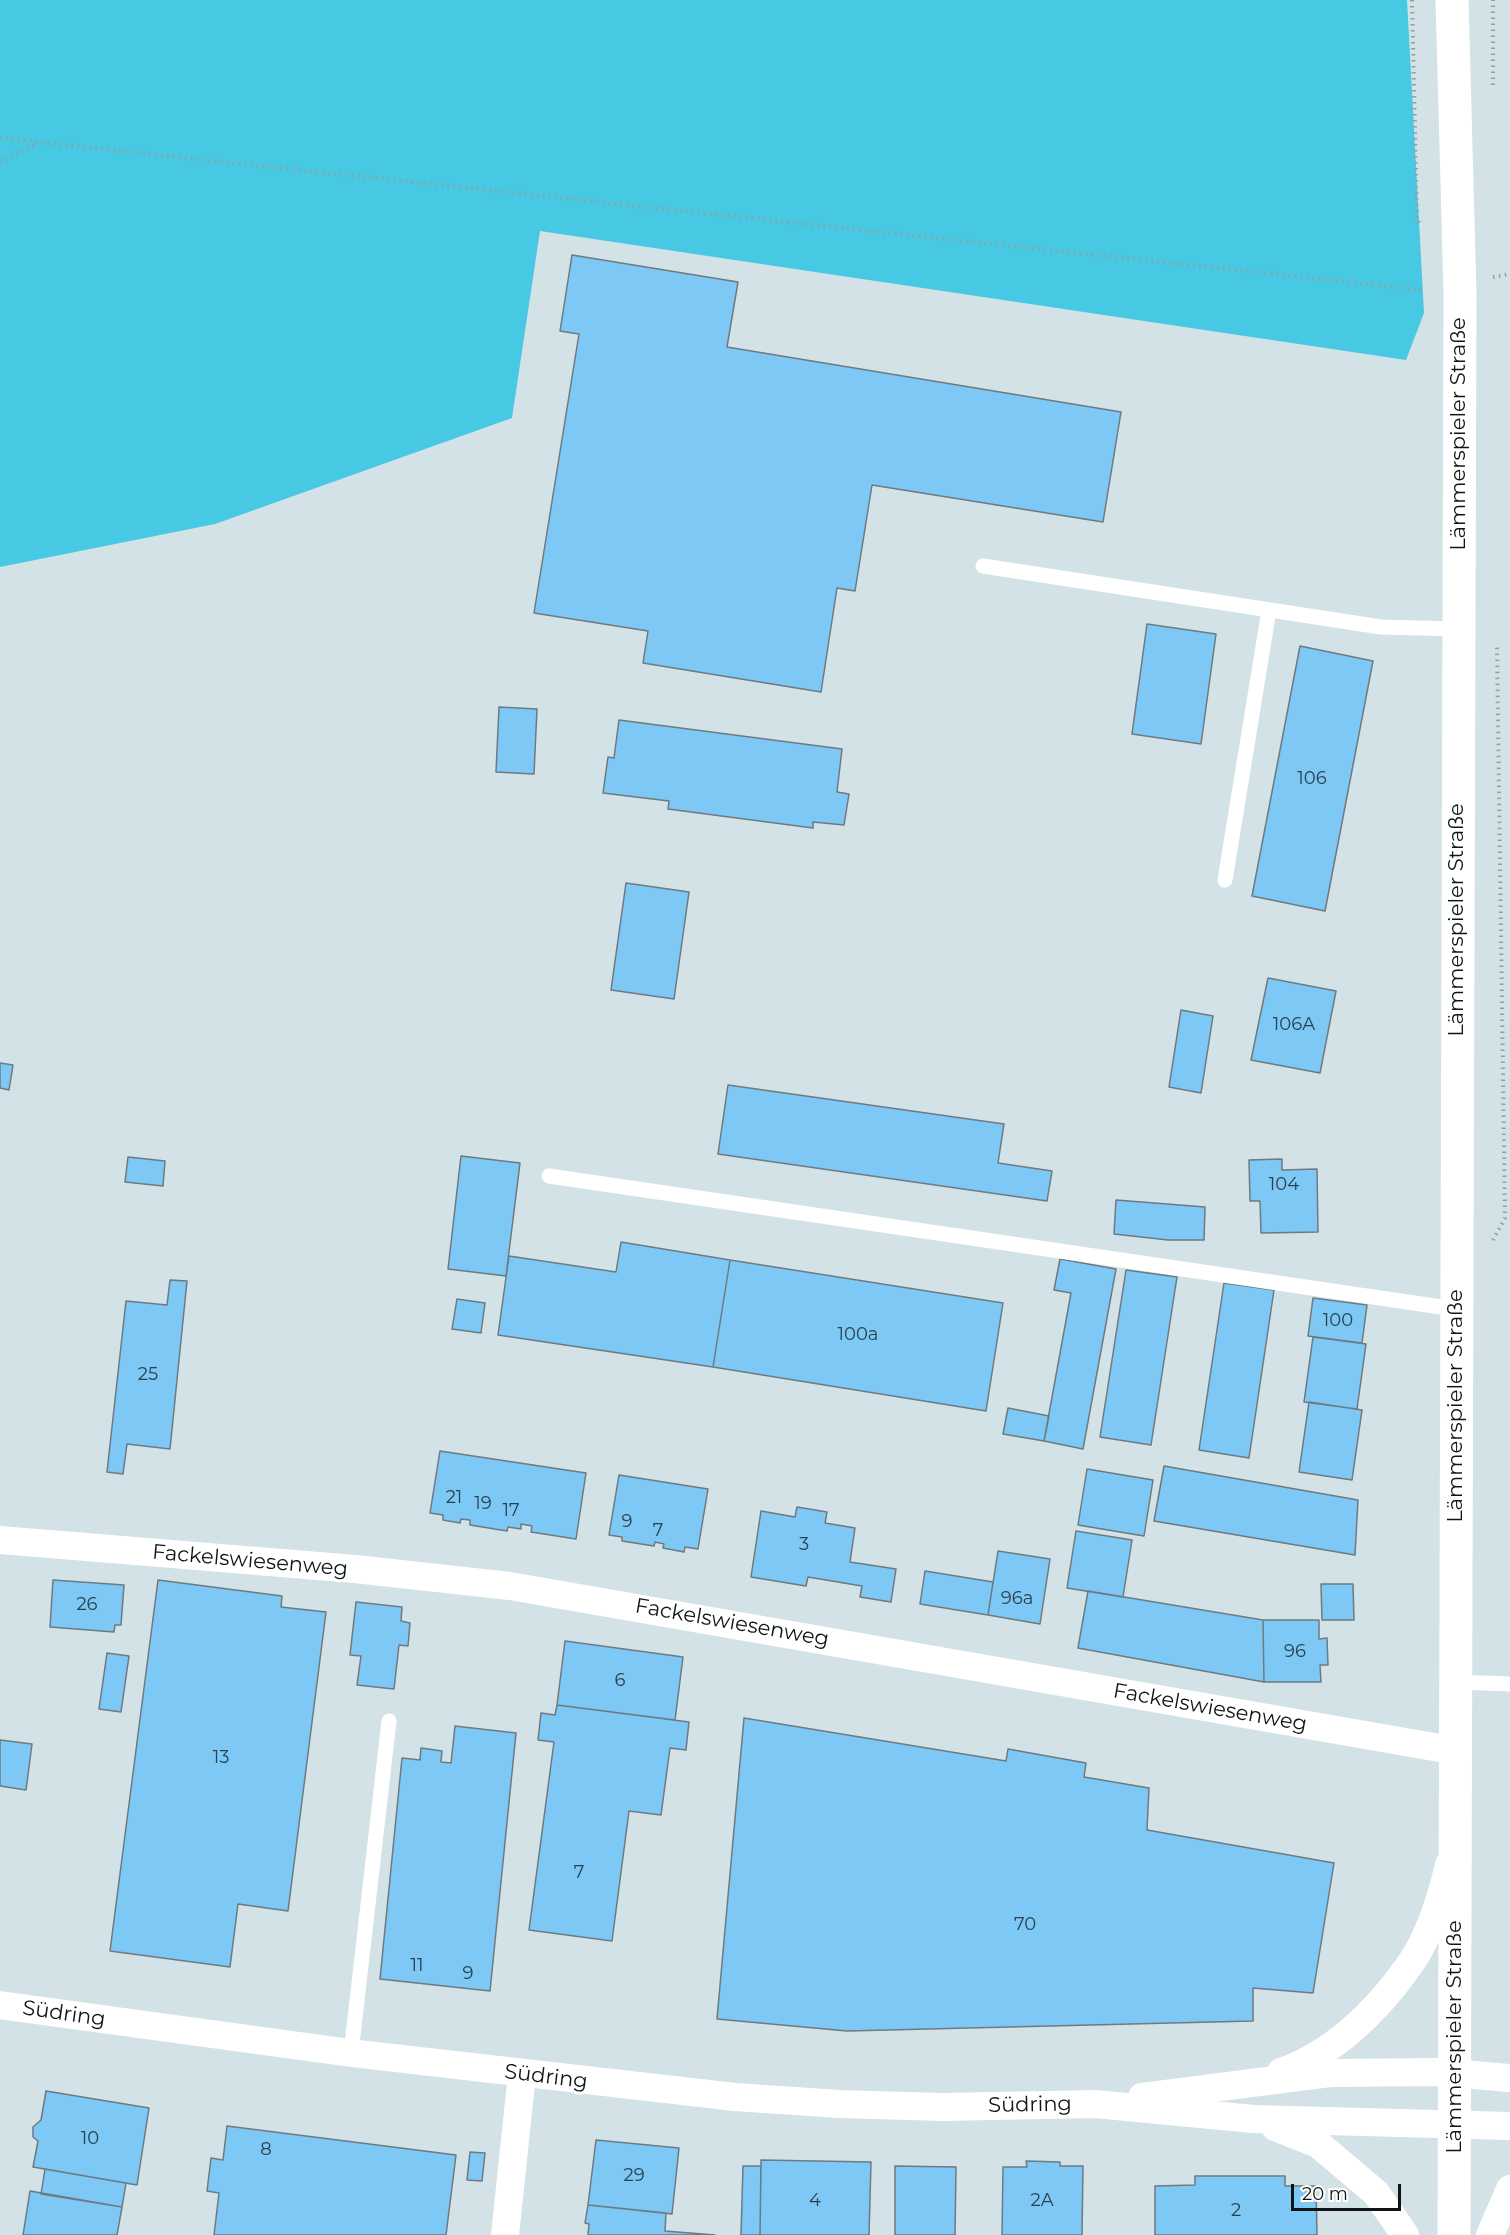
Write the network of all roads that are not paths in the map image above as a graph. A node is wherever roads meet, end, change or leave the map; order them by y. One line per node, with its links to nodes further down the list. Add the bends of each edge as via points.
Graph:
1 (1452, 0): 4 (main road, Lämmerspieler Straße, via 1460,294)
2 (983, 566): 3 (lane)
3 (1269, 610): 4 (lane, via 1382,627); 5 (lane)
4 (1459, 629): 7 (main road, Lämmerspieler Straße)
5 (1225, 880)
6 (549, 1176): 7 (lane)
7 (1455, 1308): 9 (main road, Lämmerspieler Straße)
8 (0, 1540): 12 (street, Fackelswiesenweg, via 355,1569 510,1586)
9 (1457, 1682): 10 (lane); 12 (main road, Lämmerspieler Straße)
10 (1510, 1684)
11 (389, 1720): 15 (lane)
12 (1457, 1751): 13 (main road, Lämmerspieler Straße)
13 (1455, 1839): 17 (main road, Lämmerspieler Straße); 19 (street, Lämmerspieler Straße, via 1443,1888 1409,1967 1355,2028 1296,2067)
14 (0, 2005): 15 (street, Südring)
15 (351, 2053): 16 (street, Südring)
16 (522, 2074): 20 (street, Südring, via 839,2104); 25 (street)
17 (1456, 2074): 18 (street, Südring); 19 (street, Südring, via 1382,2071); 23 (main road, Lämmerspieler Straße)
18 (1510, 2078)
19 (1252, 2082): 20 (street, Südring)
20 (1095, 2104): 21 (street, Südring)
21 (1253, 2119): 23 (street, Südring); 26 (street, via 1318,2144 1376,2193)
22 (1510, 2126): 23 (street, Südring)
23 (1455, 2127): 27 (main road, Lämmerspieler Straße)
24 (1510, 2189): 28 (street)
25 (505, 2235)
26 (1405, 2235)
27 (1454, 2235)
28 (1490, 2235)

